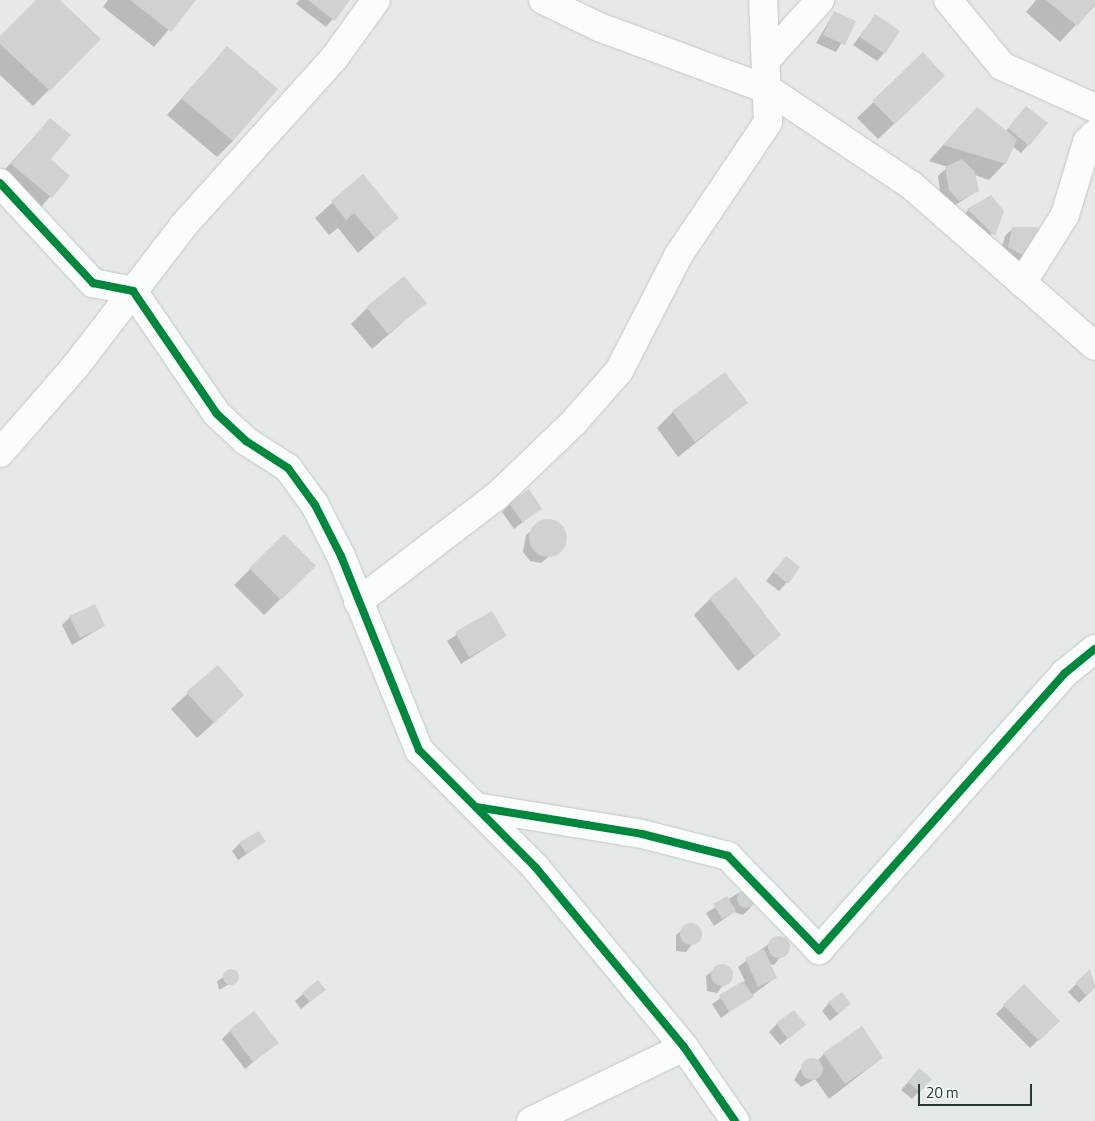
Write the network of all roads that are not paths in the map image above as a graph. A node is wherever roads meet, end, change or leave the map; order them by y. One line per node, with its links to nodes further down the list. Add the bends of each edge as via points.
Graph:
1 (376, 0): 12 (street, via 335,57 183,226)
2 (544, 0): 7 (street, via 599,27)
3 (763, 0): 6 (street)
4 (820, 0): 6 (street)
5 (948, 0): 8 (street, via 1002,66)
6 (766, 60): 7 (street)
7 (769, 90): 11 (street, via 911,186); 15 (street, via 768,122 678,256 619,371 574,422 498,495)
8 (1095, 108)
9 (1095, 134): 11 (street, via 1087,142 1065,216)
10 (0, 183): 12 (street, via 94,283)
11 (1022, 283): 13 (street)
12 (133, 291): 14 (street); 15 (street, via 217,414 246,441 288,468 315,506)
13 (1095, 346)
14 (0, 453)
15 (358, 602): 17 (street, via 418,750)
16 (1095, 649): 17 (street, via 1065,673 820,950 728,856 642,834)
17 (476, 807): 18 (street, via 536,868)
18 (684, 1047): 19 (street); 20 (street)
19 (531, 1121)
20 (736, 1121)

